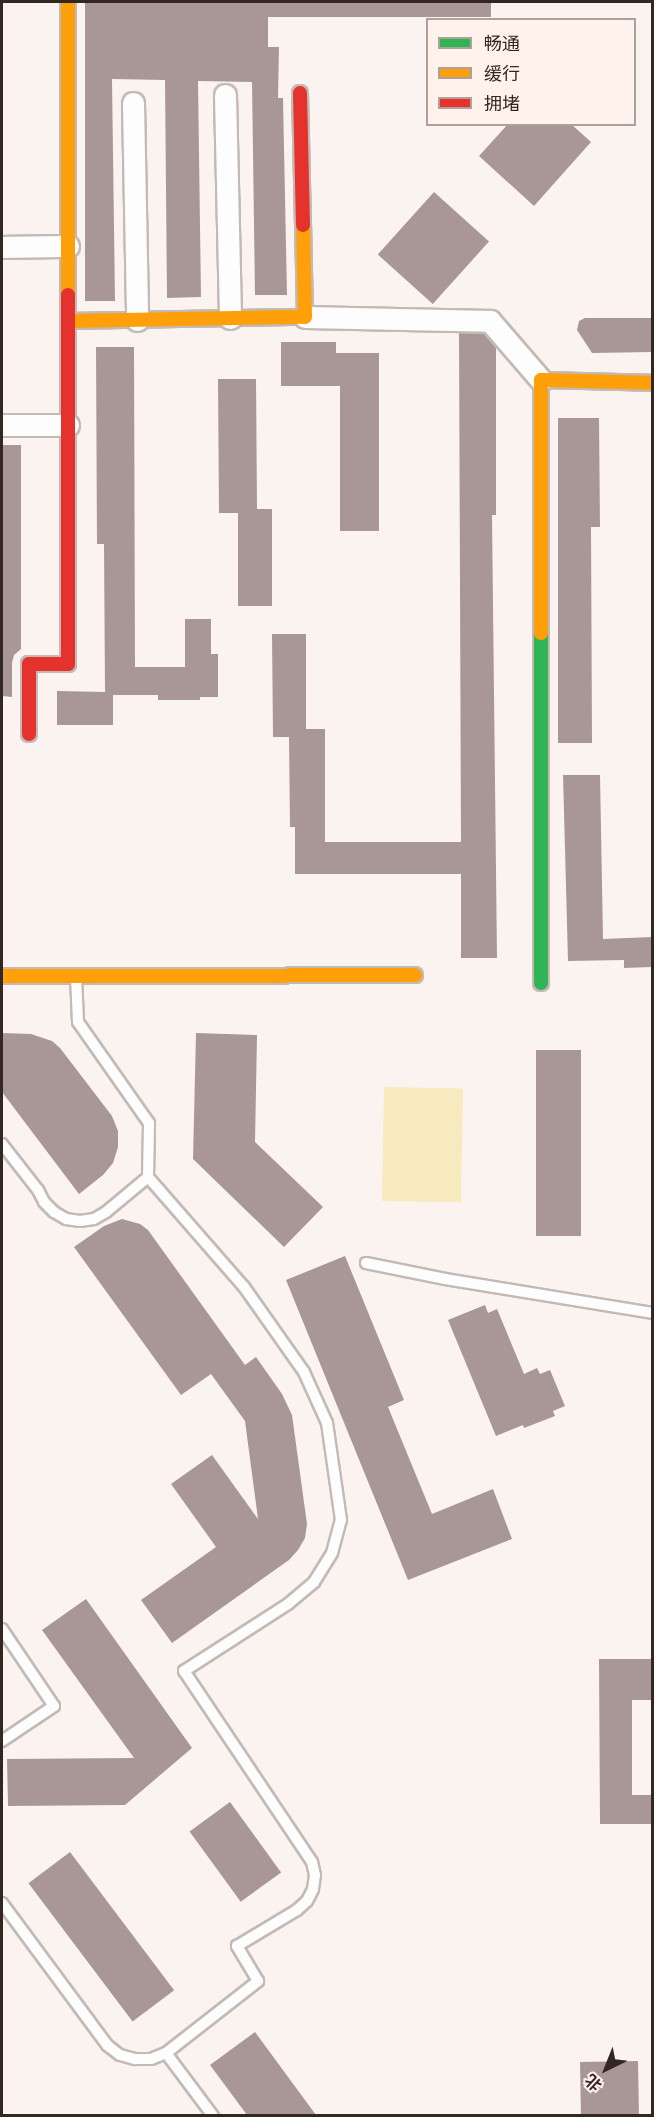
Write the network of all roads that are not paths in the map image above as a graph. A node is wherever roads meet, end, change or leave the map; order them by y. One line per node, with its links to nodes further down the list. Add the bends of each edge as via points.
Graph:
1 (68, 2): 5 (street)
2 (300, 93): 7 (street)
3 (225, 95): 8 (street)
4 (133, 103): 9 (street)
5 (68, 246): 6 (street); 10 (street)
6 (2, 247)
7 (305, 317): 8 (street); 11 (street, via 490,321)
8 (230, 318): 9 (street)
9 (137, 320): 10 (street)
10 (68, 321): 14 (street)
11 (541, 380): 12 (street); 19 (street)
12 (652, 382)
13 (2, 425): 14 (street)
14 (68, 425): 15 (street, via 68,664 29,664)
15 (29, 734)
16 (415, 975): 18 (street)
17 (2, 976): 18 (street)
18 (76, 976): 21 (lane, via 78,1022 149,1123)
19 (541, 983)
20 (2, 1144): 21 (lane, via 44,1202 66,1219 87,1220 106,1212)
21 (147, 1177): 27 (lane, via 244,1287 304,1372 327,1423 341,1520 332,1553 314,1582 288,1604 184,1671 312,1862 315,1875 313,1889 297,1910 237,1946 258,1982)
22 (366, 1263): 23 (lane)
23 (652, 1313)
24 (2, 1629): 25 (lane, via 54,1706)
25 (2, 1741)
26 (2, 1903): 27 (lane, via 107,2045 120,2055 135,2059 151,2059)
27 (166, 2053): 28 (lane)
28 (213, 2115)

